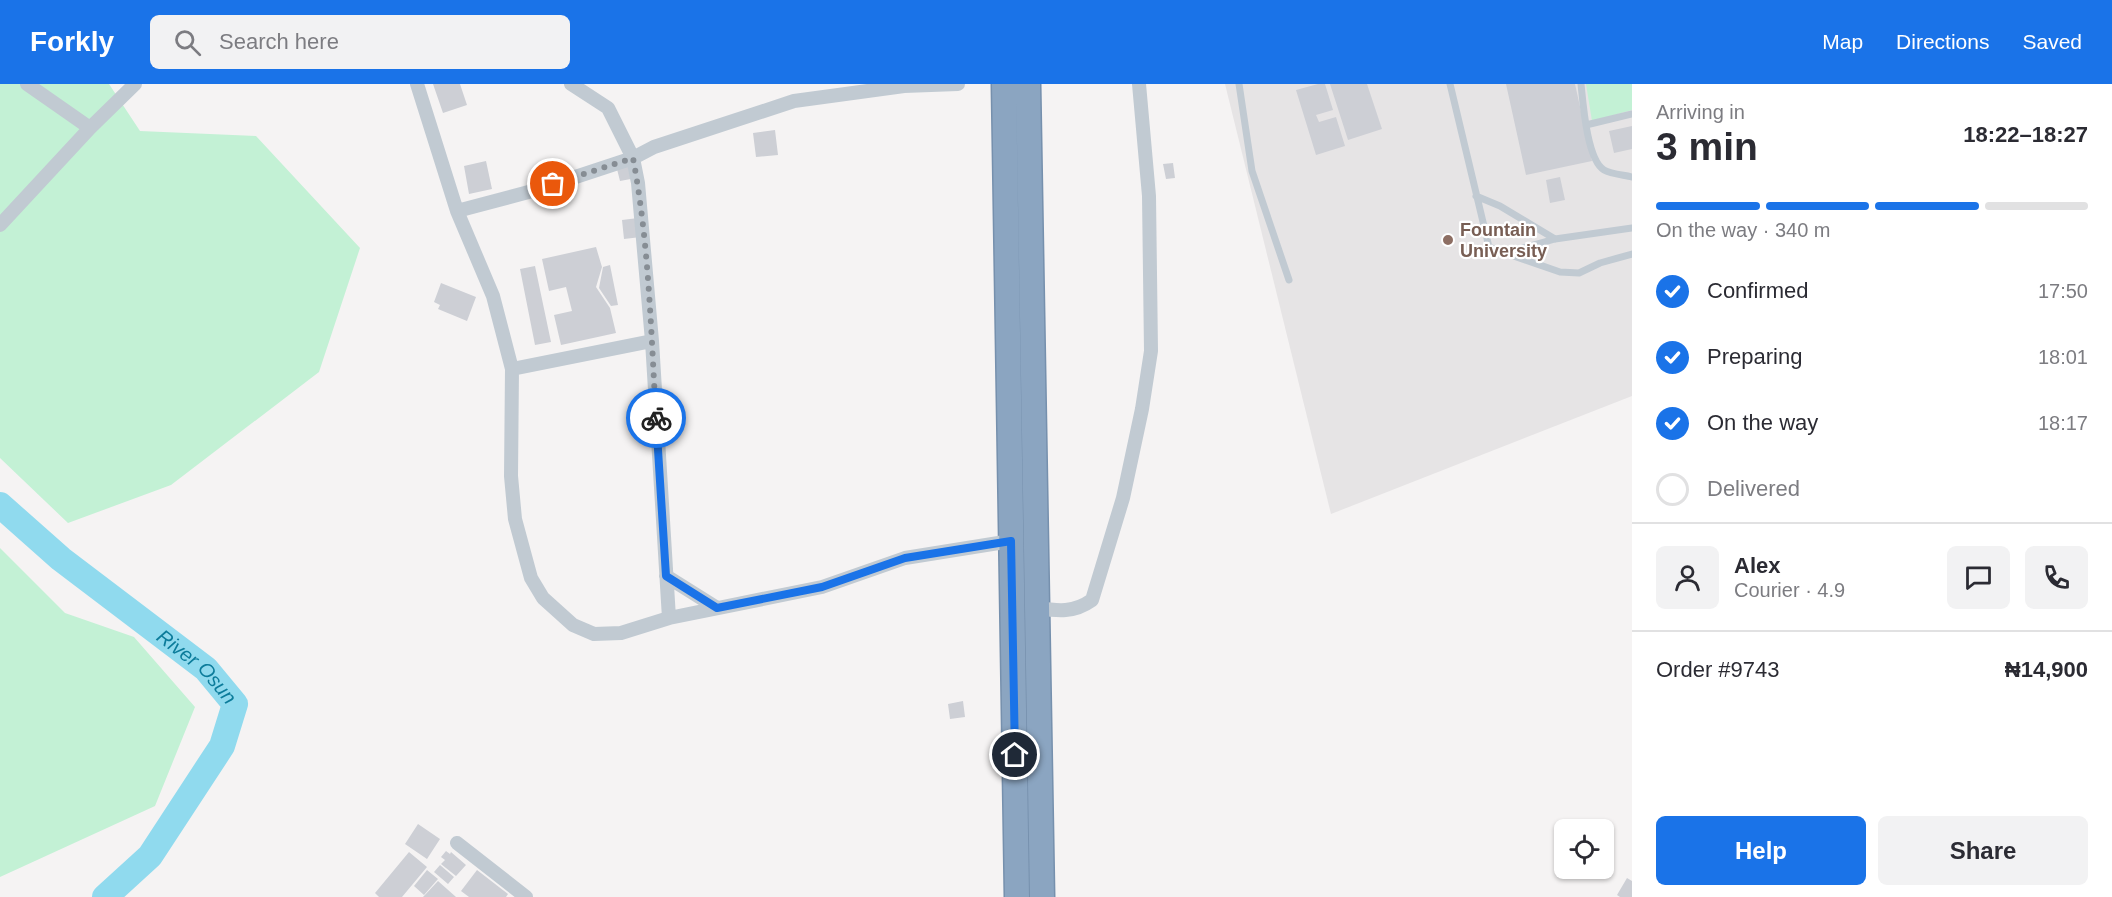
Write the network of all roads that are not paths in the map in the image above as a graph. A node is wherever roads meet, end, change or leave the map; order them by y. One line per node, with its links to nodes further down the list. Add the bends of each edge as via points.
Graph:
1 (27, 84): 14 (street)
2 (417, 84): 18 (street)
3 (570, 84): 15 (street, via 608,108)
4 (958, 84): 15 (street, via 894,87 794,101 654,147)
5 (1004, 84): 27 (highway)
6 (1028, 84): 30 (highway)
7 (1139, 84): 30 (street, via 1149,196 1151,351 1142,409 1123,498 1092,600 1080,609)
8 (1239, 84): 24 (lane, via 1252,171)
9 (1450, 84): 17 (lane)
10 (1581, 84): 13 (lane)
11 (132, 85): 14 (street)
12 (1632, 114): 13 (lane)
13 (1586, 125): 16 (lane, via 1596,161 1604,170)
14 (90, 128): 19 (street)
15 (633, 158): 18 (street); 25 (street)
16 (1632, 177)
17 (1476, 196): 21 (lane); 22 (lane, via 1489,247)
18 (457, 211): 26 (street, via 493,296)
19 (0, 225)
20 (1632, 228): 21 (lane)
21 (1556, 239): 22 (lane)
22 (1504, 253): 23 (lane, via 1560,272 1579,273)
23 (1632, 254)
24 (1289, 280)
25 (652, 341): 26 (street); 28 (street)
26 (512, 369): 31 (street, via 511,476 515,519 531,578 543,598 573,625 594,634 621,633)
27 (1011, 541): 29 (street, via 905,558 822,587); 34 (highway)
28 (666, 576): 29 (street); 31 (street)
29 (717, 608): 31 (street)
30 (1037, 608): 35 (highway)
31 (669, 618)
32 (457, 843): 33 (street)
33 (525, 897)
34 (1017, 897)
35 (1042, 897)

